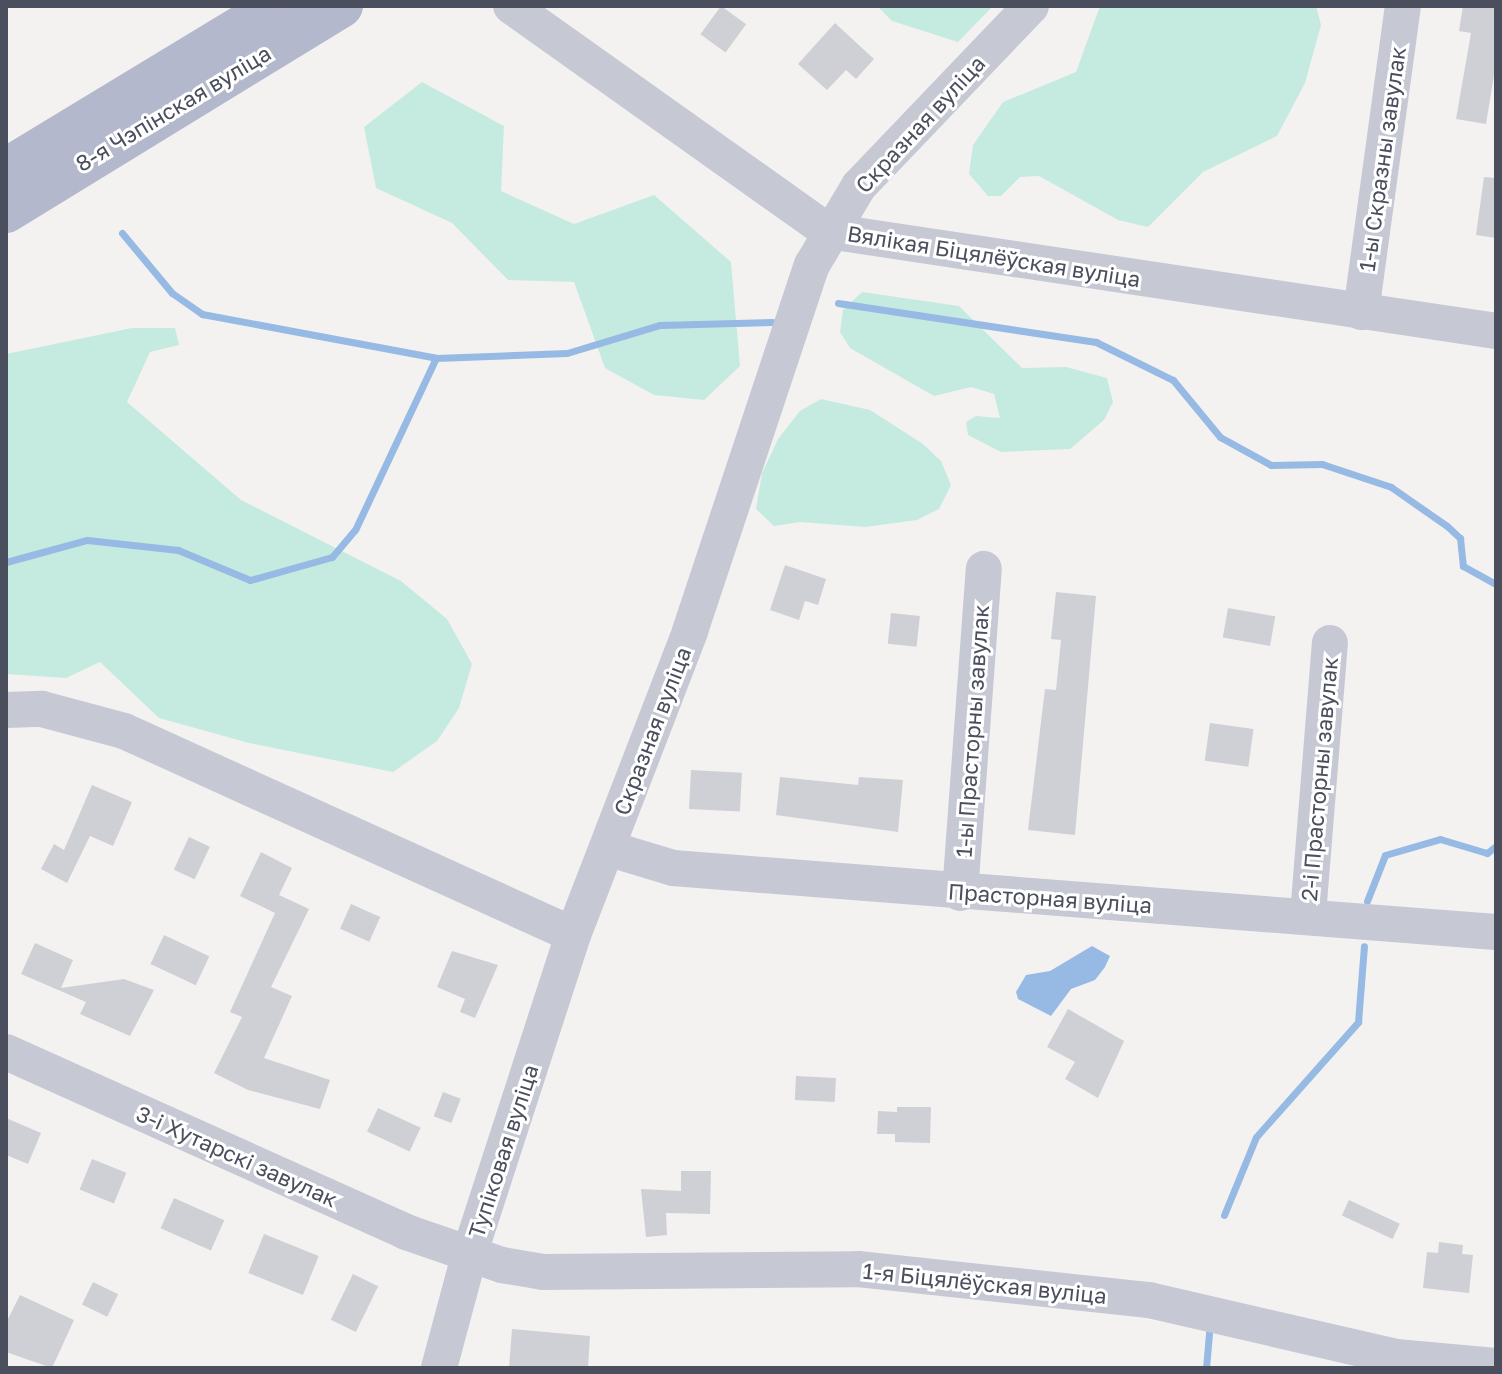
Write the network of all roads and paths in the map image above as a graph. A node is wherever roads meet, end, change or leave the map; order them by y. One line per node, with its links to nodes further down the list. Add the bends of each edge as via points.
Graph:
1 (277, 6): 6 (main road, 8-я Чэпінская вуліца)
2 (341, 6): 7 (main road, 8-я Чэпінская вуліца)
3 (511, 6): 8 (street, Вялікая Біцялёўская вуліца)
4 (1031, 6): 8 (street, Скразная вуліца, via 859,186)
5 (1403, 6): 9 (street, 1-ы Скразны завулак)
6 (6, 170)
7 (6, 211)
8 (828, 231): 9 (street, Вялікая Біцялёўская вуліца); 14 (street, Скразная вуліца, via 812,265 690,631)
9 (1361, 312): 10 (street, Вялікая Біцялёўская вуліца)
10 (1496, 331)
11 (984, 569): 15 (street, 1-ы Прасторны завулак)
12 (1330, 643): 16 (street, 2-і Прасторны завулак)
13 (6, 710): 18 (street, via 42,709 124,731)
14 (607, 848): 15 (street, Прасторная вуліца, via 673,868); 18 (street, Скразная вуліца)
15 (960, 893): 16 (street, Прасторная вуліца)
16 (1308, 915): 17 (street, Прасторная вуліца)
17 (1496, 932)
18 (573, 935): 20 (street, Тупіковая вуліца)
19 (6, 1052): 20 (street, 3-і Хутарскі завулак, via 406,1232)
20 (470, 1252): 21 (street, 1-я Біцялёўская вуліца, via 502,1265 543,1272 858,1269 1149,1300 1396,1357); 22 (street, Тупіковая вуліца)
21 (1496, 1366)
22 (439, 1368)

